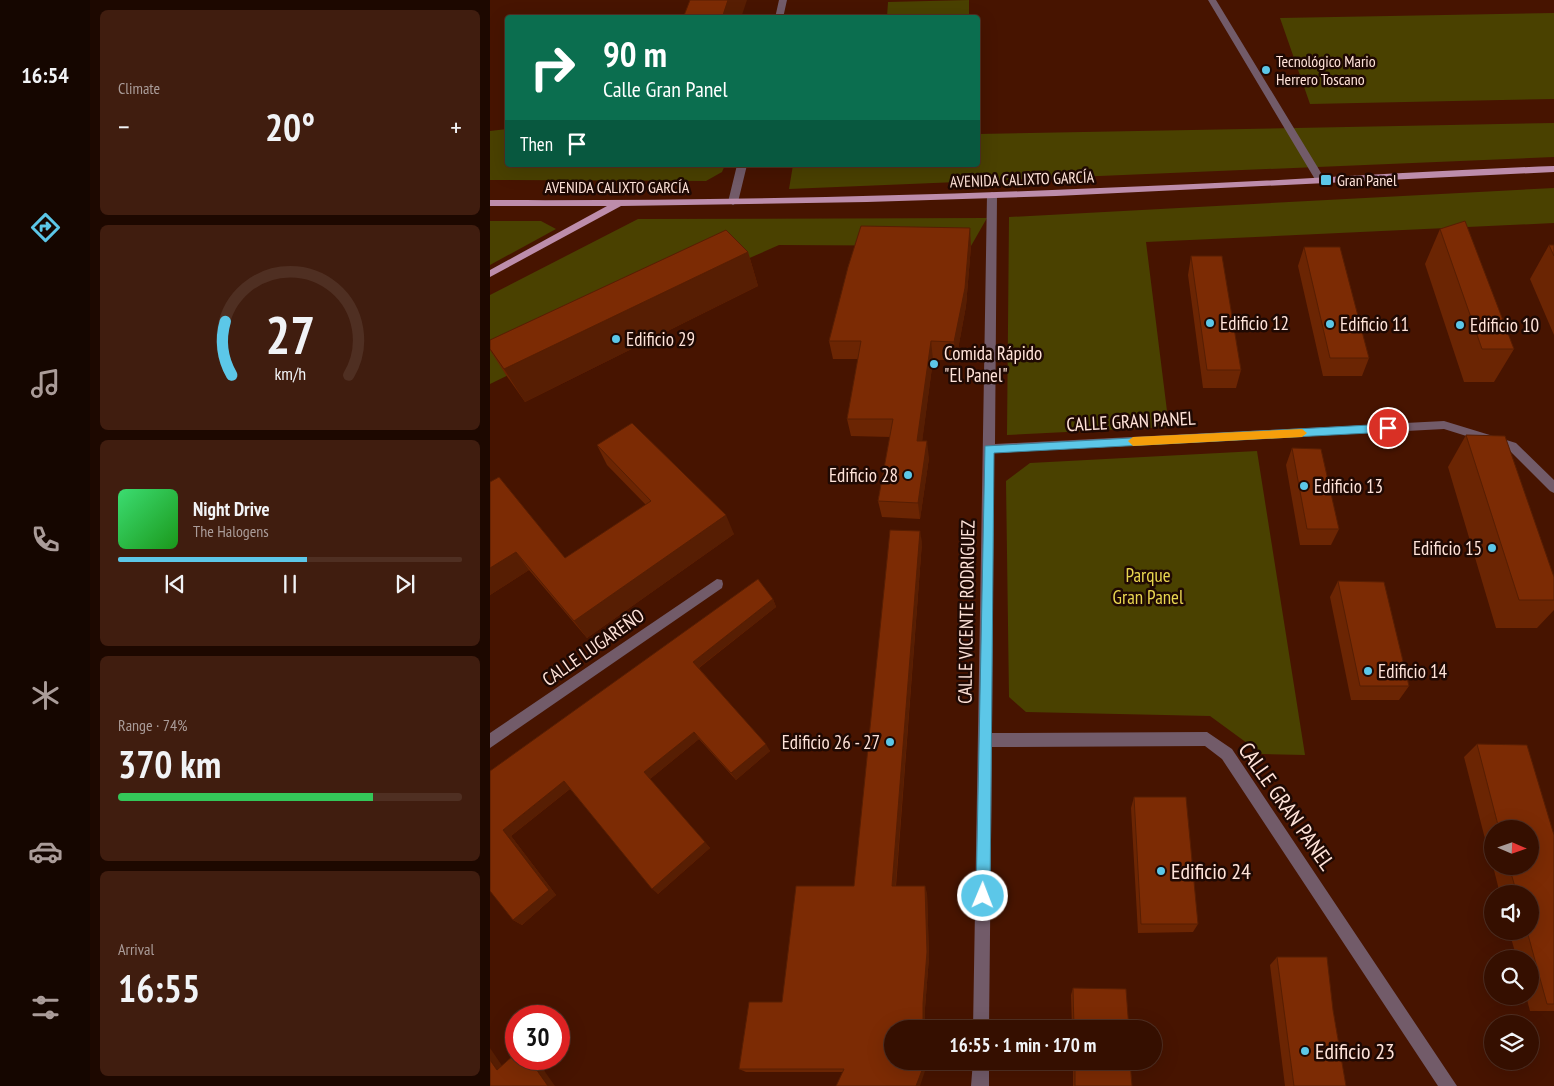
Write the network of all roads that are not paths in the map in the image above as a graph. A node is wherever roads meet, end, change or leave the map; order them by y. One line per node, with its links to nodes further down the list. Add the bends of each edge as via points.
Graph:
1 (784, 0): 3 (street)
2 (1212, 0): 6 (street)
3 (780, 15)
4 (742, 167): 9 (street)
5 (1554, 169): 6 (main road, AVENIDA CALIXTO GARCÍA)
6 (1320, 181): 7 (main road, AVENIDA CALIXTO GARCÍA)
7 (992, 195): 9 (main road, AVENIDA CALIXTO GARCÍA); 12 (street, CALLE VICENTE RODRIGUEZ)
8 (620, 202): 9 (main road, AVENIDA CALIXTO GARCÍA); 10 (main road, AVENIDA CALIXTO GARCÍA); 11 (main road)
9 (733, 202)
10 (490, 203)
11 (490, 274)
12 (989, 449): 13 (street, CALLE GRAN PANEL, via 1444,425 1512,446); 15 (street, CALLE VICENTE RODRIGUEZ)
13 (1554, 488)
14 (717, 584): 16 (street, CALLE LUGAREÑO)
15 (986, 740): 17 (street, CALLE VICENTE RODRIGUEZ); 20 (street, CALLE GRAN PANEL, via 1207,739 1227,754)
16 (490, 741)
17 (981, 1020)
18 (981, 1070): 19 (street)
19 (980, 1086)
20 (1448, 1086)

